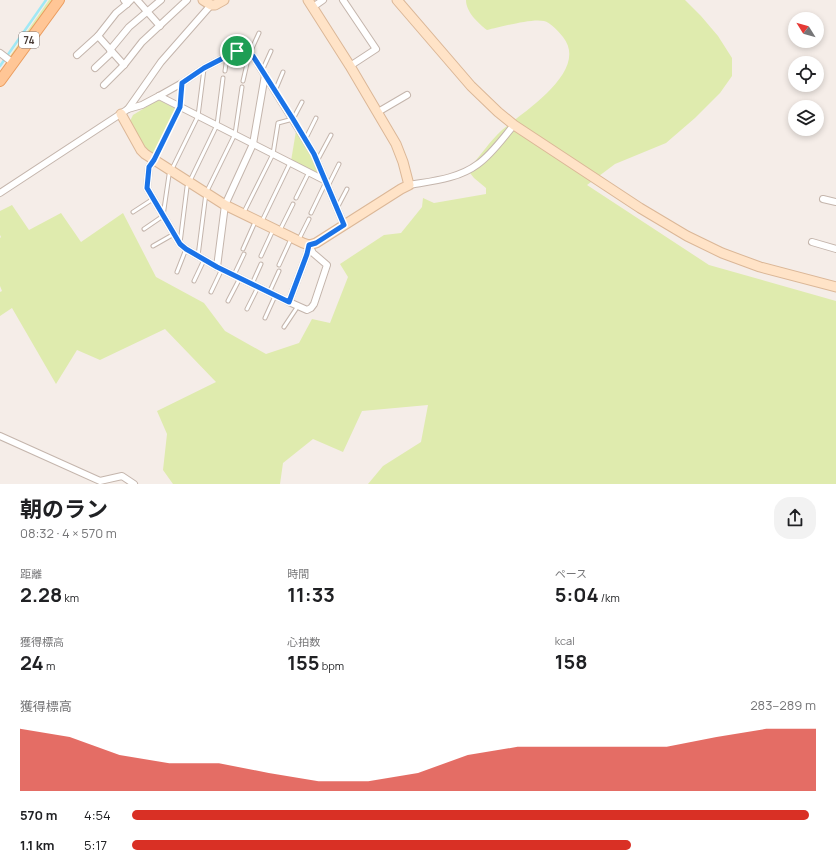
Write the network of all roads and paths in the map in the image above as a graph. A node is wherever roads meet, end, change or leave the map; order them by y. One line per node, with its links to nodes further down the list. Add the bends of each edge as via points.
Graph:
1 (59, 0): 22 (main road, 74)
2 (137, 0): 12 (street)
3 (161, 0): 12 (street)
4 (187, 0): 13 (street)
5 (224, 0): 10 (street, via 215,5)
6 (324, 0): 11 (street)
7 (343, 0): 24 (street, via 376,49)
8 (397, 0): 47 (street, via 471,86)
9 (127, 1): 15 (street)
10 (207, 3): 41 (street)
11 (310, 4): 24 (street)
12 (147, 11): 13 (street); 17 (street, via 129,27)
13 (160, 26): 23 (street, via 142,42)
14 (259, 33): 20 (lane)
15 (98, 36): 17 (street); 19 (street)
16 (271, 50): 28 (lane)
17 (111, 51): 23 (street); 25 (street)
18 (1, 53): 22 (street)
19 (77, 55)
20 (249, 55): 21 (street, via 237,51); 28 (street, via 253,56); 32 (lane)
21 (227, 56): 26 (street); 27 (lane)
22 (11, 61): 31 (main road, 74)
23 (124, 65): 34 (street)
24 (350, 66): 42 (street)
25 (95, 68)
26 (204, 68): 33 (street); 43 (lane)
27 (225, 71)
28 (263, 72): 36 (street); 51 (street)
29 (283, 72): 36 (lane)
30 (223, 78): 46 (lane)
31 (0, 81)
32 (243, 81)
33 (182, 83): 38 (street); 40 (lane)
34 (104, 85)
35 (242, 87): 48 (lane)
36 (275, 91): 45 (street)
37 (407, 94): 42 (street)
38 (159, 96): 40 (street); 41 (street)
39 (302, 102): 45 (lane)
40 (180, 107): 43 (street); 53 (lane)
41 (125, 111): 53 (street, via 141,150); 63 (street)
42 (378, 112): 61 (street, via 396,144)
43 (198, 116): 46 (street); 57 (lane)
44 (316, 118): 50 (lane)
45 (293, 119): 50 (street); 52 (lane, via 278,123)
46 (217, 125): 48 (street); 59 (lane)
47 (514, 125): 61 (street, via 478,164 450,177); 101 (street, via 687,236 760,267)
48 (235, 134): 51 (street); 64 (lane)
49 (331, 135): 54 (lane)
50 (305, 140): 54 (street)
51 (254, 144): 52 (street); 70 (street)
52 (273, 154): 55 (street); 74 (lane)
53 (154, 160): 57 (street); 66 (street, via 149,167 147,188)
54 (317, 162): 60 (street)
55 (290, 163): 58 (street); 77 (lane)
56 (339, 164): 60 (lane)
57 (172, 171): 59 (street); 75 (lane, via 169,175)
58 (308, 172): 60 (street); 65 (lane)
59 (189, 182): 64 (street); 84 (lane)
60 (326, 183): 71 (street); 73 (lane)
61 (409, 184): 78 (street)
62 (347, 189): 71 (lane)
63 (0, 193)
64 (206, 193): 70 (street); 92 (lane)
65 (296, 198)
66 (154, 199): 72 (lane); 75 (street)
67 (824, 199): 68 (street)
68 (836, 202)
69 (293, 204): 80 (lane)
70 (225, 205): 74 (street); 95 (street)
71 (337, 208): 78 (street)
72 (133, 212)
73 (311, 213)
74 (243, 214): 77 (street)
75 (163, 216): 79 (lane); 81 (street)
76 (309, 219): 82 (lane)
77 (259, 221): 80 (street); 88 (lane)
78 (344, 225): 85 (street)
79 (144, 230)
80 (277, 230): 82 (street); 91 (lane)
81 (174, 234): 84 (street); 86 (lane)
82 (295, 239): 85 (street); 94 (lane)
83 (812, 242): 89 (street)
84 (180, 244): 87 (street)
85 (309, 245): 105 (street); 106 (street, via 327,265 311,308 307,310)
86 (154, 246)
87 (186, 249): 92 (street); 97 (lane)
88 (243, 249)
89 (836, 249)
90 (244, 254): 98 (lane)
91 (261, 256)
92 (201, 258): 95 (street); 99 (lane)
93 (261, 264): 100 (lane)
94 (279, 266)
95 (219, 268): 98 (street); 102 (lane)
96 (279, 271): 103 (lane)
97 (177, 272)
98 (237, 277): 100 (street); 104 (lane)
99 (194, 281)
100 (255, 285): 103 (street); 107 (lane)
101 (836, 287)
102 (211, 292)
103 (272, 294): 105 (street); 108 (lane)
104 (228, 301)
105 (289, 302): 106 (street)
106 (298, 306): 109 (lane)
107 (247, 309)
108 (265, 318)
109 (284, 327)
110 (0, 436): 111 (street)
111 (99, 483): 112 (street, via 122,476)
112 (134, 484)

